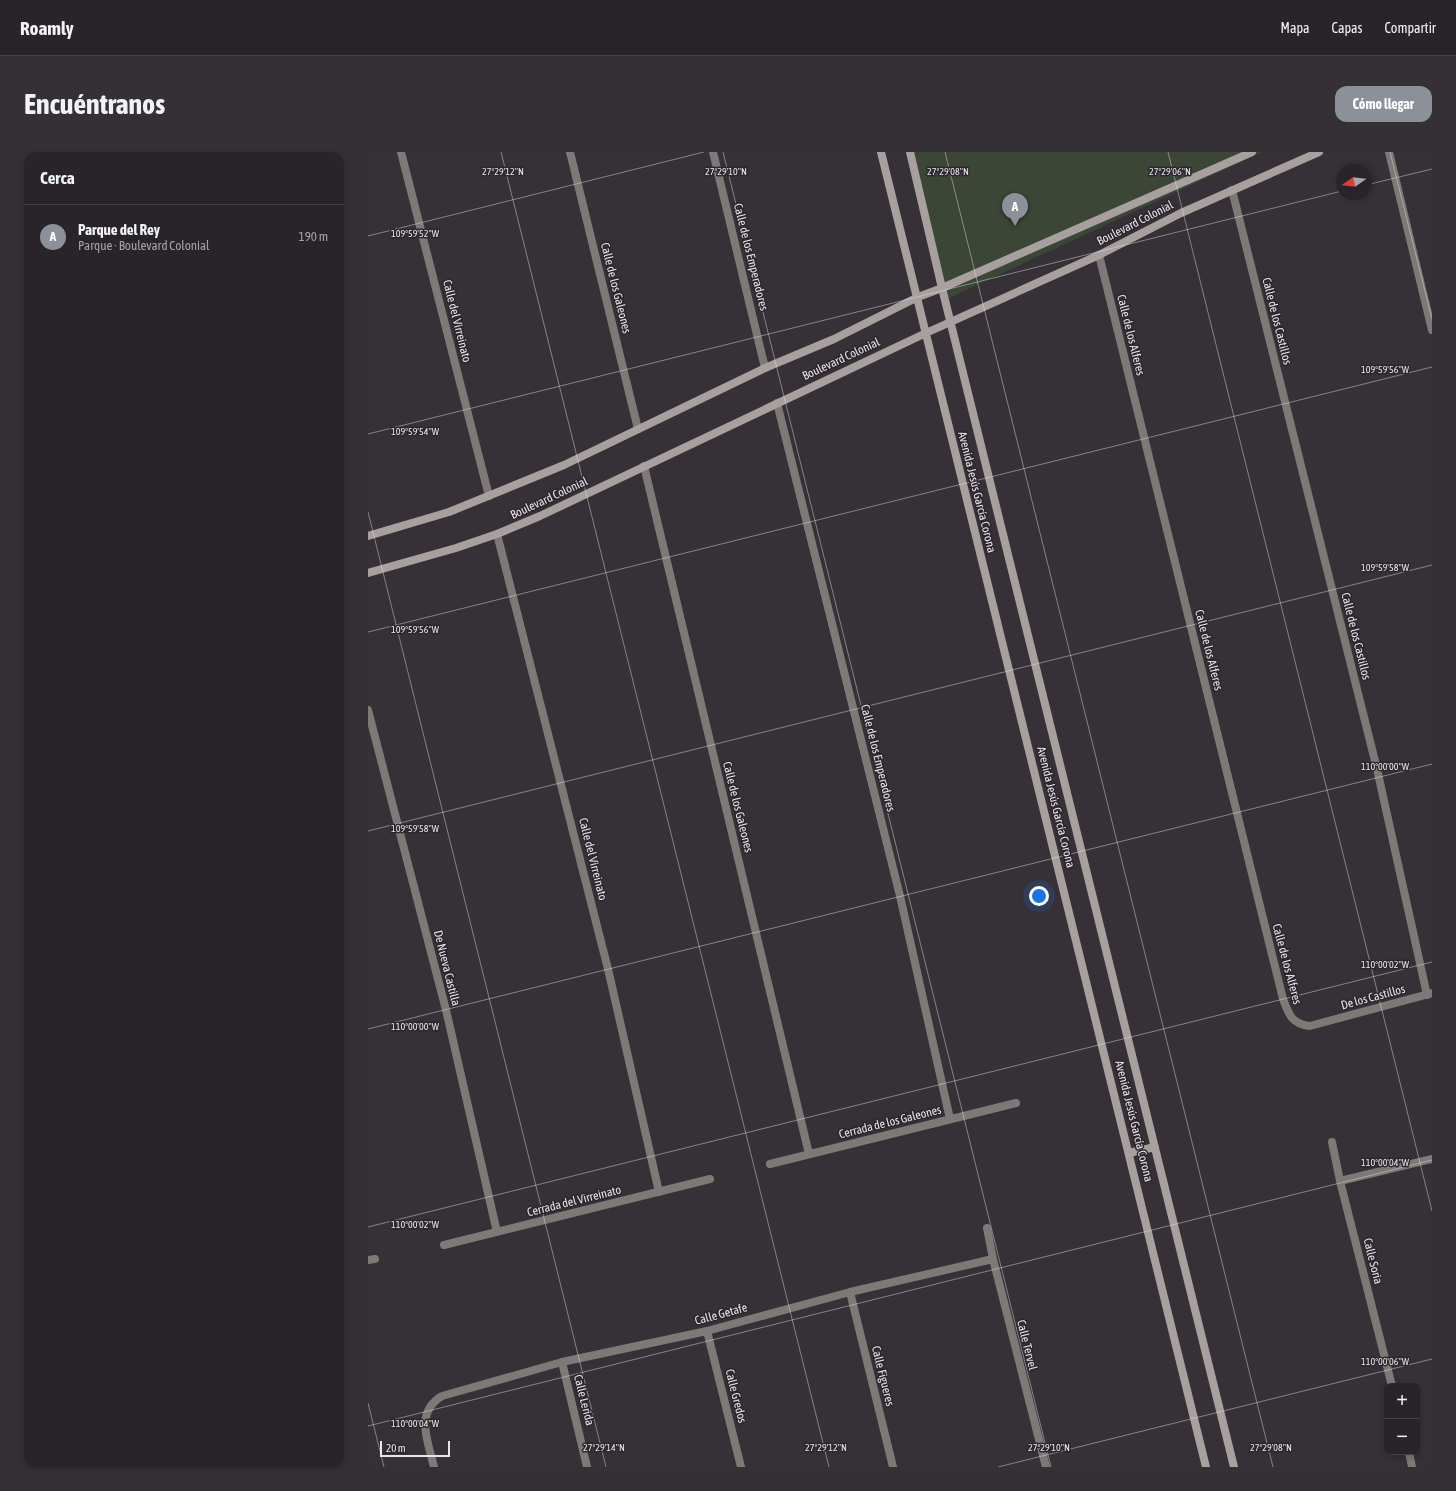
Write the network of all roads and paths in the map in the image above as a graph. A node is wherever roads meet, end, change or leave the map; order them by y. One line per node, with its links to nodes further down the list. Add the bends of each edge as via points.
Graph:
1 (401, 152): 20 (street, Calle del Virreinato)
2 (570, 152): 18 (street, Calle de los Galeones)
3 (713, 152): 16 (street, Calle de los Emperadores)
4 (882, 152): 12 (street, Avenida Jesús García Corona)
5 (910, 152): 11 (street, Avenida Jesús García Corona)
6 (1252, 152): 11 (street, Boulevard Colonial)
7 (1319, 152): 9 (street, Boulevard Colonial)
8 (1389, 152): 14 (street)
9 (1232, 190): 10 (street, Boulevard Colonial); 25 (street, Calle de los Castillos, via 1377,769)
10 (1099, 255): 13 (street, Boulevard Colonial); 26 (street, Calle de los Alferes, via 1283,999 1291,1018 1296,1022 1310,1026)
11 (942, 288): 12 (street, Boulevard Colonial); 13 (street, Avenida Jesús García Corona)
12 (918, 297): 15 (street, Avenida Jesús García Corona); 16 (street, Boulevard Colonial, via 834,339)
13 (951, 322): 15 (street, Boulevard Colonial); 30 (street, Avenida Jesús García Corona)
14 (1432, 330)
15 (926, 333): 17 (street, Boulevard Colonial); 31 (street, Avenida Jesús García Corona)
16 (765, 368): 18 (street, Boulevard Colonial)
17 (777, 403): 19 (street, Boulevard Colonial); 28 (street, Calle de los Emperadores, via 900,896)
18 (638, 429): 20 (street, Boulevard Colonial, via 564,465)
19 (644, 466): 21 (street, Boulevard Colonial); 32 (street, Calle de los Galeones)
20 (489, 496): 22 (street, Boulevard Colonial, via 450,512)
21 (498, 534): 23 (street, Boulevard Colonial); 37 (street, Calle del Virreinato, via 608,969)
22 (368, 536)
23 (368, 573)
24 (368, 710): 39 (street, De Nueva Castilla, via 446,1010)
25 (1429, 994): 26 (street, De los Castillos)
26 (1321, 1024)
27 (1016, 1103): 28 (street, Cerrada de los Galeones)
28 (950, 1119): 32 (street, Cerrada de los Galeones)
29 (1332, 1142): 36 (street, Calle Soria)
30 (1155, 1146): 31 (street); 53 (street, Avenida Jesús García Corona)
31 (1129, 1153): 52 (street, Avenida Jesús García Corona)
32 (809, 1154): 34 (street, Cerrada de los Galeones)
33 (1432, 1159): 36 (street)
34 (770, 1164)
35 (710, 1179): 37 (street, Cerrada del Virreinato)
36 (1340, 1181): 45 (street, Calle Soria)
37 (659, 1192): 39 (street, Cerrada del Virreinato)
38 (987, 1228): 41 (street, Calle Tervel)
39 (496, 1232): 40 (street, Cerrada del Virreinato)
40 (444, 1245)
41 (993, 1259): 42 (street, Calle Getafe); 51 (street, Calle Tervel)
42 (850, 1292): 43 (street, Calle Getafe); 50 (street, Calle Figueres)
43 (707, 1331): 44 (street, Calle Getafe); 49 (street, Calle Gredos)
44 (562, 1362): 47 (street, Calle Getafe, via 454,1392 435,1400 425,1415); 48 (street, Calle Lerida)
45 (1391, 1383)
46 (1409, 1455): 54 (street)
47 (434, 1467)
48 (587, 1467)
49 (741, 1467)
50 (893, 1467)
51 (1046, 1467)
52 (1206, 1467)
53 (1234, 1467)
54 (1412, 1467)

